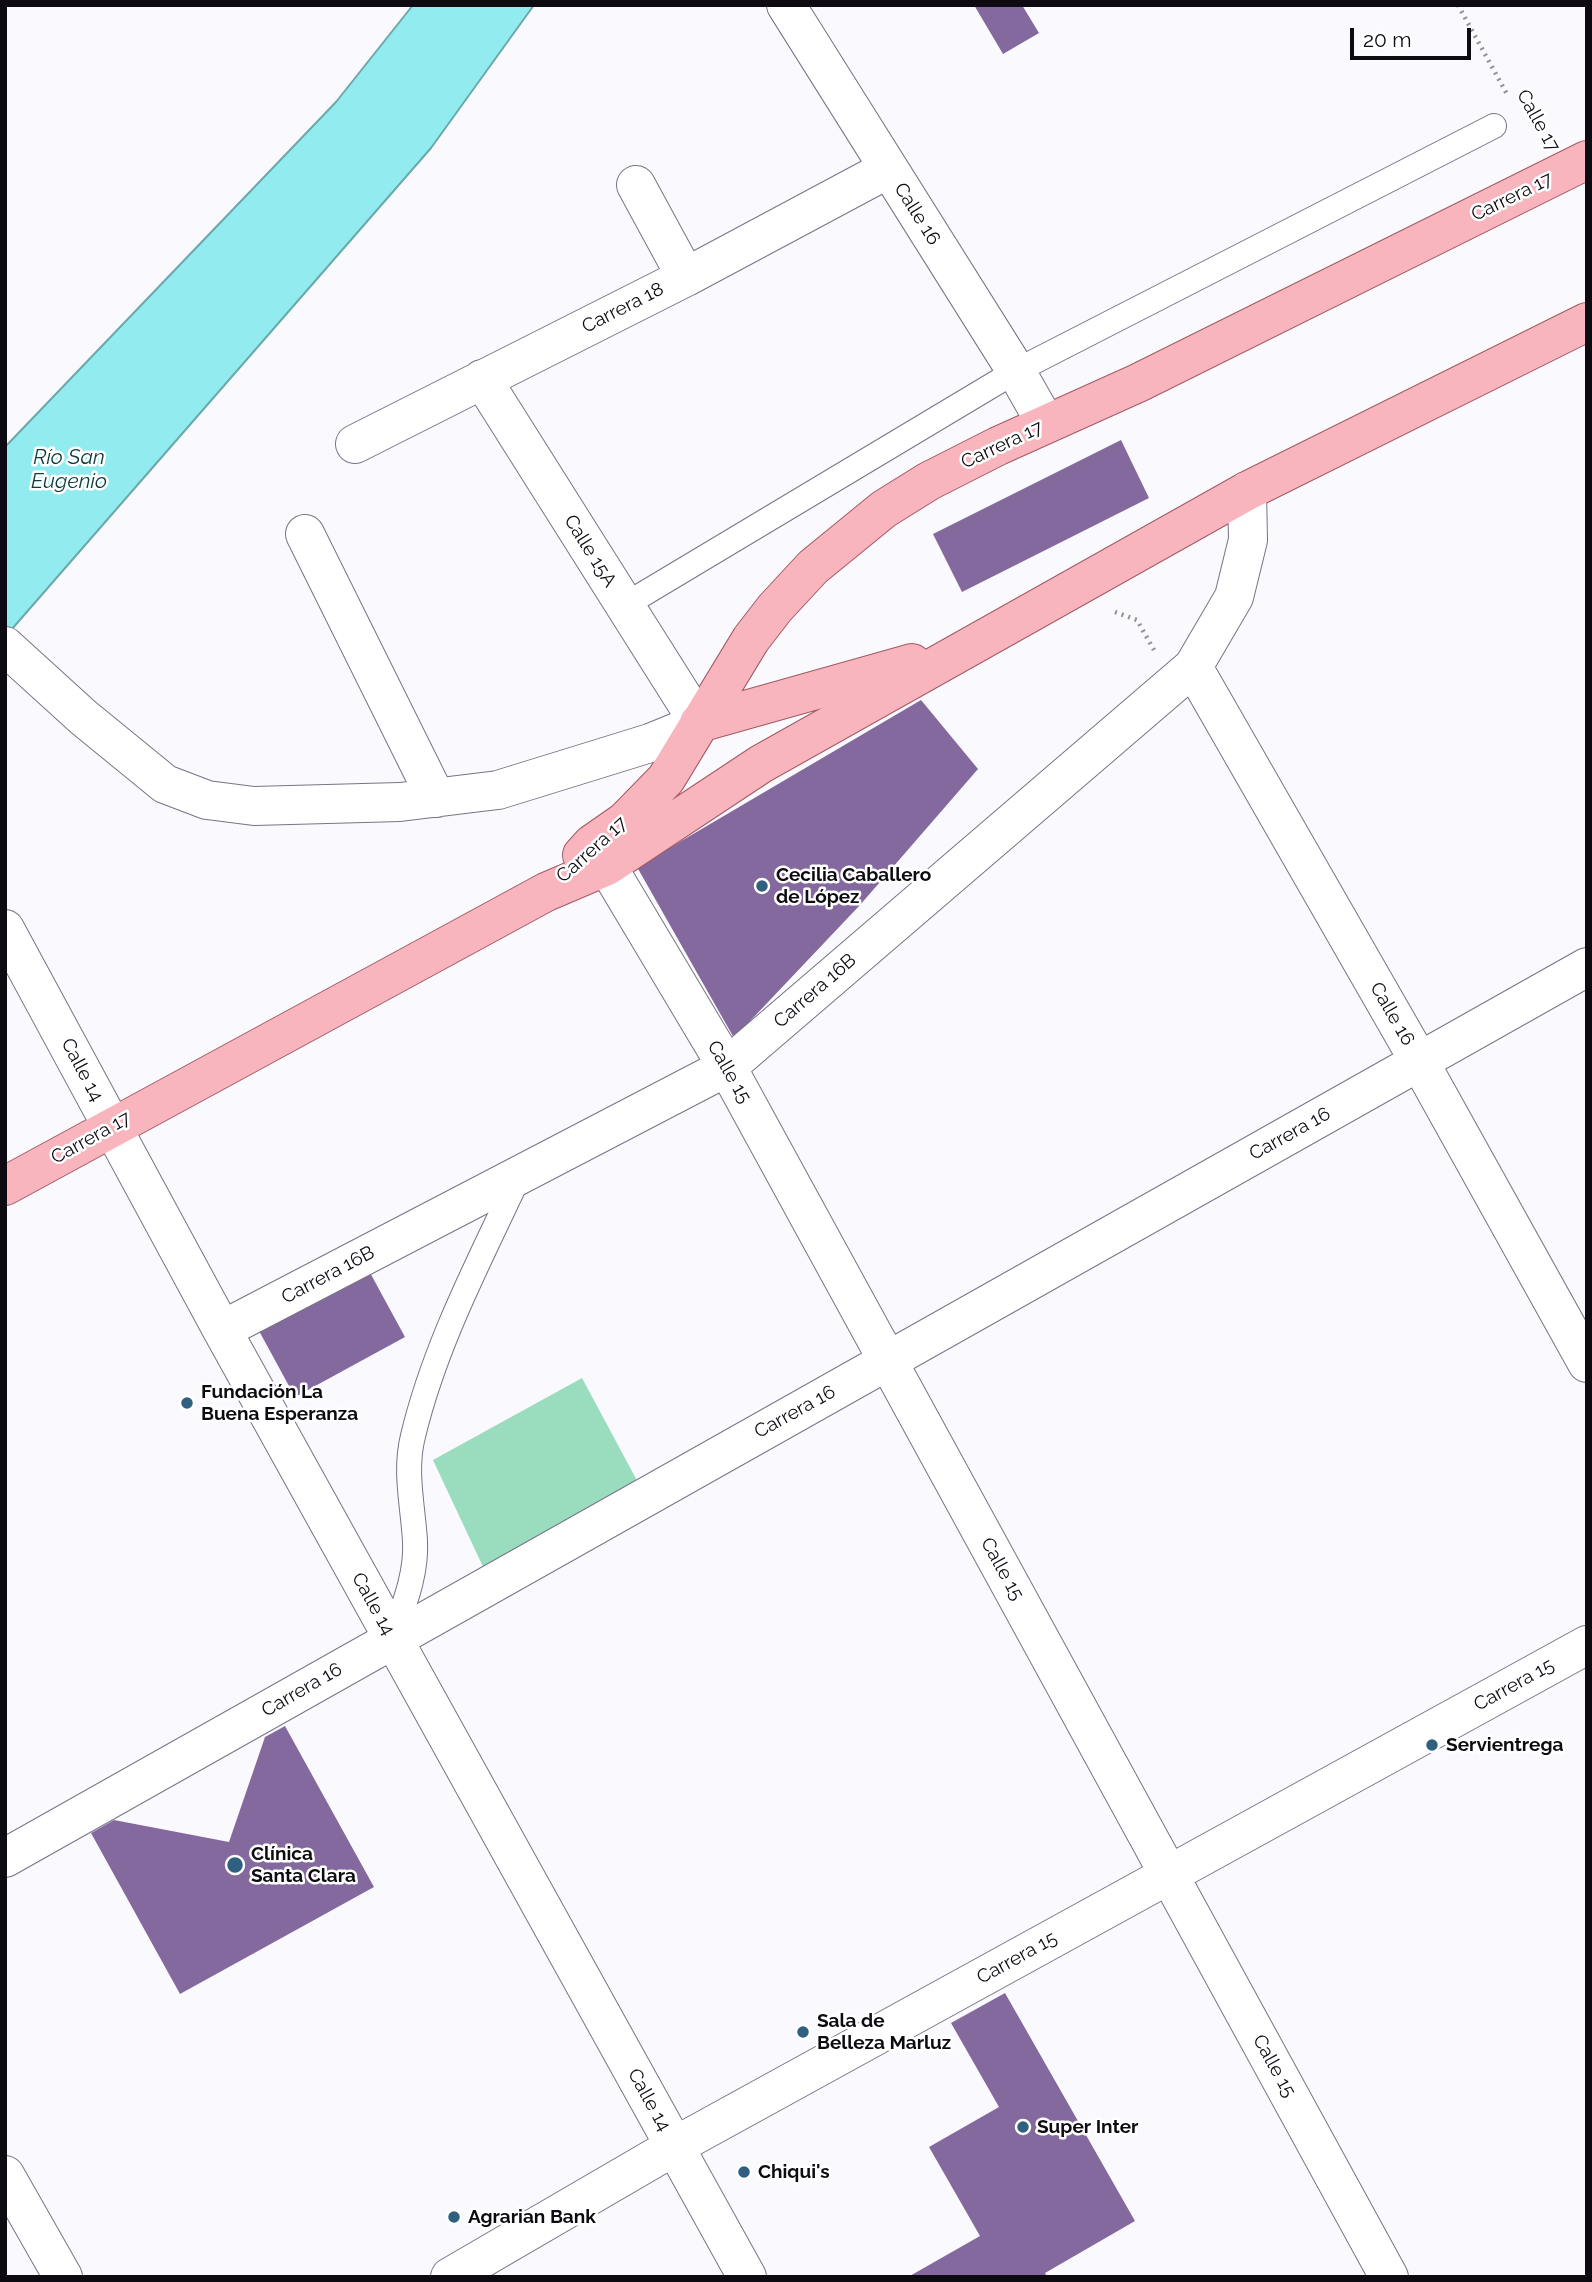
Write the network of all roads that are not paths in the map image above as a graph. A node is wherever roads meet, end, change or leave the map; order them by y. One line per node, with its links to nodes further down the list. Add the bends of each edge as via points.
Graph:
1 (786, 5): 4 (street, Calle 16)
2 (1494, 127): 10 (lane)
3 (1587, 160): 5 (main road, Carrera 17)
4 (888, 169): 8 (street, Carrera 18); 10 (street, Calle 16)
5 (1552, 177): 7 (main road); 12 (main road, Carrera 17, via 1138,383)
6 (636, 185): 8 (street)
7 (1587, 194)
8 (686, 276): 11 (street, Carrera 18)
9 (1587, 322): 14 (main road, Carrera 17)
10 (1016, 371): 12 (street, Calle 16); 16 (lane)
11 (482, 379): 13 (street, Carrera 18); 16 (street, Calle 15A)
12 (1046, 424): 20 (main road, Carrera 17, via 929,481 845,539 775,608)
13 (355, 444)
14 (1247, 491): 18 (main road, Carrera 17); 19 (street, Carrera 16B, via 1248,540 1234,597)
15 (305, 534): 21 (street)
16 (625, 605): 20 (street, Calle 15A)
17 (5, 646): 21 (street, via 165,785 207,800 295,806)
18 (973, 646): 20 (main road); 22 (main road, Carrera 17, via 761,764)
19 (1183, 675): 26 (street, Calle 16); 27 (street, Carrera 16B)
20 (699, 723): 21 (street, via 498,790); 23 (main road, Carrera 17, via 666,779)
21 (436, 798)
22 (607, 866): 23 (main road, Carrera 17); 27 (street, Calle 15)
23 (546, 892): 28 (main road, Carrera 17)
24 (5, 929): 28 (street, Calle 14)
25 (1587, 967): 26 (street, Carrera 16)
26 (1419, 1061): 32 (street, Carrera 16); 33 (street, Calle 16)
27 (727, 1067): 29 (street, Carrera 16B); 32 (street, Calle 15)
28 (112, 1126): 30 (main road, Carrera 17); 31 (street, Calle 14)
29 (519, 1176): 31 (street, Carrera 16B); 34 (lane, via 444,1339 412,1438 408,1486 414,1572)
30 (5, 1186)
31 (222, 1330): 34 (street, Calle 14)
32 (887, 1360): 34 (street, Carrera 16); 37 (street, Calle 15)
33 (1587, 1363)
34 (392, 1639): 36 (street, Carrera 16); 38 (street, Calle 14)
35 (1587, 1645): 37 (street, Carrera 15)
36 (5, 1858)
37 (1169, 1874): 38 (street, Carrera 15); 43 (street, Calle 15)
38 (675, 2146): 41 (street, Carrera 15); 42 (street, Calle 14)
39 (5, 2175): 40 (street)
40 (63, 2277)
41 (450, 2277)
42 (747, 2277)
43 (1389, 2277)

